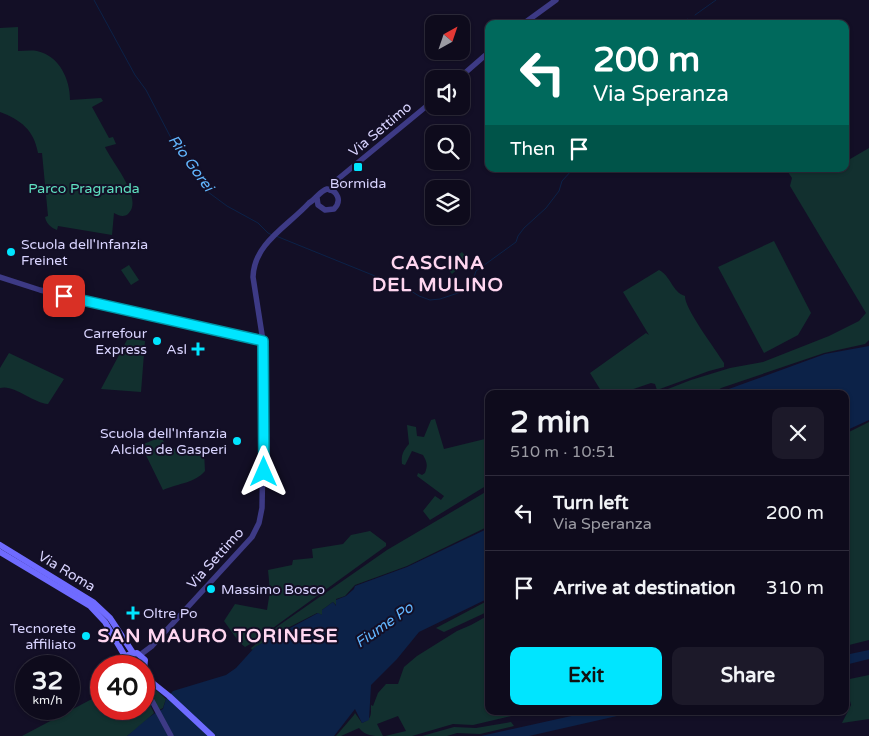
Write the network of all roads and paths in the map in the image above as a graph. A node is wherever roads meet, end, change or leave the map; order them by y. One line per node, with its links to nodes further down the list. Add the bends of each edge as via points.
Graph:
1 (556, 0): 2 (street)
2 (528, 20)
3 (485, 55): 4 (street)
4 (468, 70)
5 (425, 107): 6 (street, Via Settimo, via 341,177)
6 (333, 191): 7 (street, via 321,192); 7 (street, via 339,200 334,209 325,210)
7 (318, 201): 9 (street, Via Settimo, via 305,208 270,240 256,258 253,272)
8 (0, 277): 9 (street, via 40,290)
9 (263, 341): 13 (street, Via Settimo, via 264,472 257,530)
10 (0, 545): 12 (main road, Via Roma, via 93,602 103,610)
11 (0, 552): 12 (main road, Via Roma, via 90,606)
12 (112, 627): 14 (main road); 15 (main road)
13 (152, 646): 14 (street); 16 (street)
14 (137, 654)
15 (125, 655)
16 (149, 655)
17 (155, 682): 19 (main road)
18 (155, 685): 19 (main road)
19 (159, 688): 22 (main road)
20 (155, 706): 21 (street)
21 (171, 736)
22 (212, 736)

